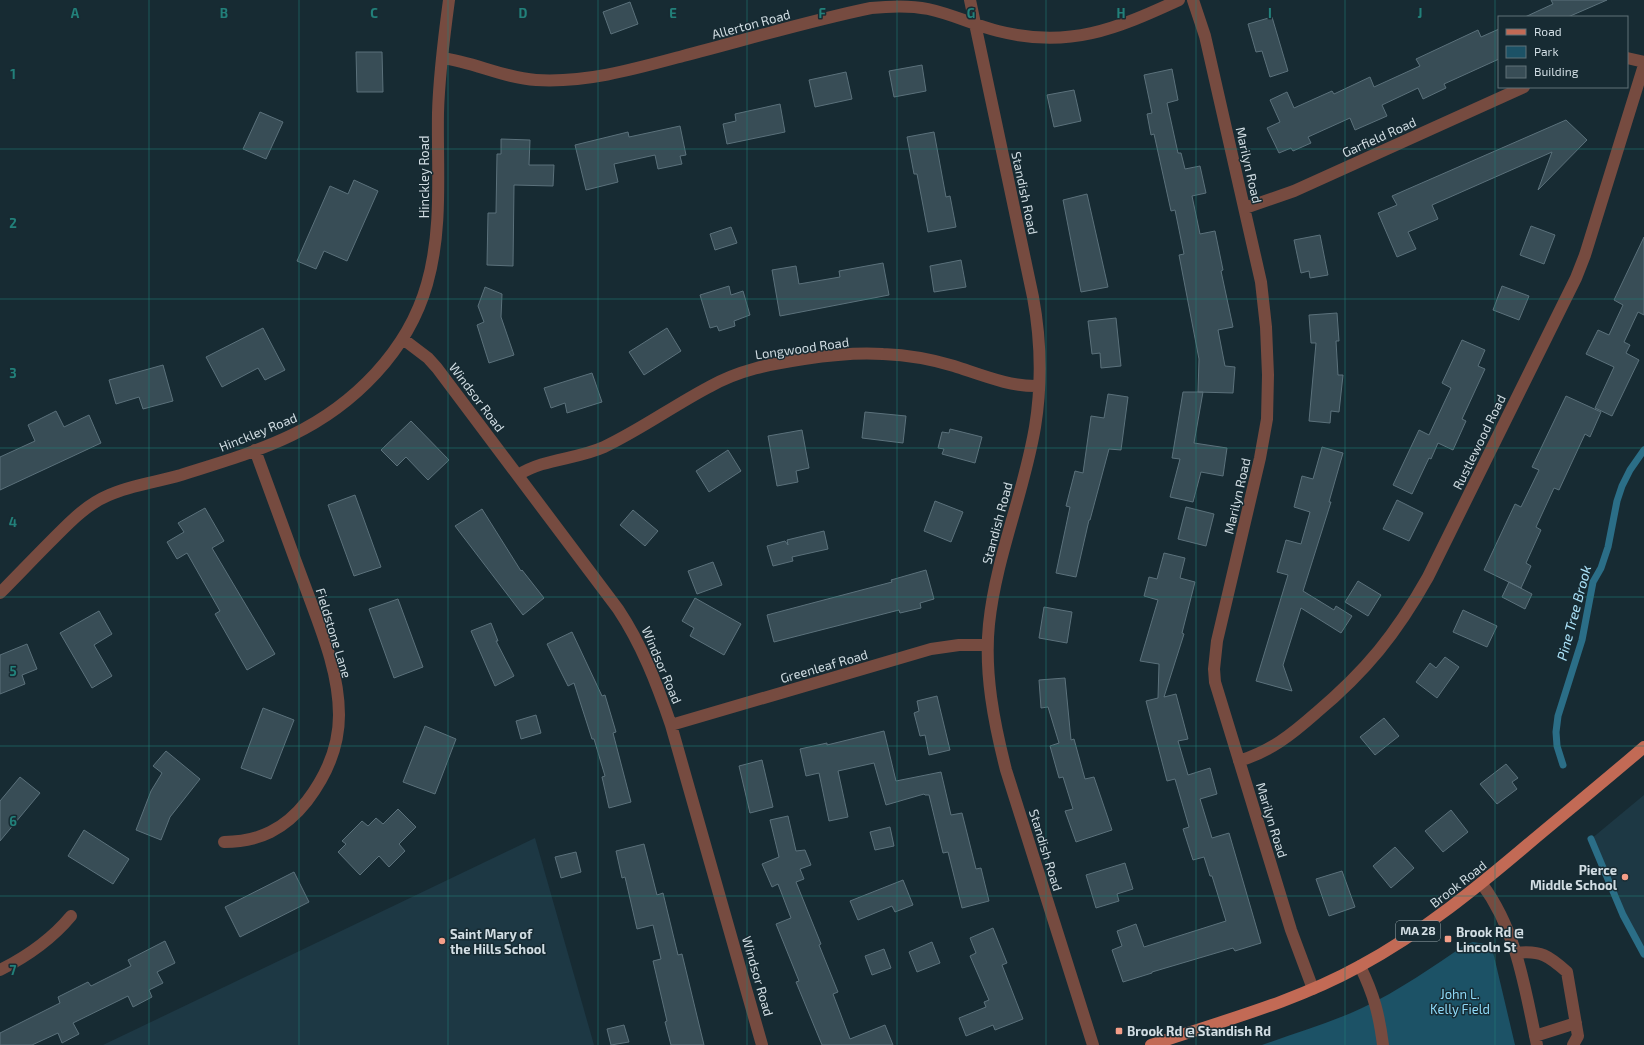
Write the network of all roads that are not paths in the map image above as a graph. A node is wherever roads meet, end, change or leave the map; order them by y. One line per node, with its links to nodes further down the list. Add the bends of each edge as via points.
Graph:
1 (449, 0): 6 (street, Hinckley Road)
2 (970, 0): 5 (street, Standish Road)
3 (1179, 0): 5 (street, Allerton Road, via 1134,21 1079,37 1018,36)
4 (1193, 0): 10 (street, Marilyn Road, via 1205,36)
5 (976, 24): 6 (street, Allerton Road, via 929,9 891,6 871,8 641,67 568,79 518,78 467,62); 12 (street, Standish Road, via 1037,318)
6 (442, 58): 11 (street, Hinckley Road, via 438,112 438,208 435,248 422,300)
7 (1628, 58): 8 (street)
8 (1644, 64): 19 (street, Rustlewood Road, via 1576,278 1416,599 1373,659 1336,697 1279,743 1253,757)
9 (1522, 88): 10 (street, Garfield Road, via 1294,191)
10 (1245, 208): 19 (street, Marilyn Road, via 1264,304 1268,352 1267,418 1217,641 1214,670 1218,695)
11 (403, 339): 13 (street, Hinckley Road, via 392,356 346,402 329,415 292,435); 14 (street, Windsor Road, via 437,368)
12 (1039, 386): 14 (street, Longwood Road, via 1015,385 935,361 900,355 841,355 776,363 740,372 602,448 546,462); 16 (street, Standish Road, via 1030,452 992,602)
13 (255, 450): 15 (street, Hinckley Road, via 101,499 67,525); 20 (street, Fieldstone Lane, via 325,643 338,700 338,729 323,777 293,817 280,827 252,840)
14 (518, 475): 17 (street, Windsor Road, via 638,640)
15 (0, 593)
16 (987, 645): 17 (street, Greenleaf Road, via 931,649); 30 (street, Standish Road, via 991,692 1000,746)
17 (671, 725): 29 (street, Windsor Road)
18 (1644, 747): 21 (main road, Brook Road / MA 28)
19 (1239, 761): 26 (street, Marilyn Road, via 1291,930)
20 (224, 842)
21 (1482, 884): 23 (street, via 1501,914); 24 (main road, Brook Road / MA 28, via 1417,932)
22 (71, 916): 25 (street, via 39,948)
23 (1516, 953): 27 (street, via 1531,951 1551,958 1567,972); 28 (street)
24 (1360, 966): 26 (main road, Brook Road / MA 28); 32 (street, via 1377,1007)
25 (0, 970)
26 (1313, 989): 31 (main road, Brook Road / MA 28)
27 (1576, 1024): 28 (street); 33 (street, via 1578,1036)
28 (1536, 1041)
29 (762, 1045)
30 (1093, 1045)
31 (1151, 1045)
32 (1384, 1045)
33 (1573, 1045)

